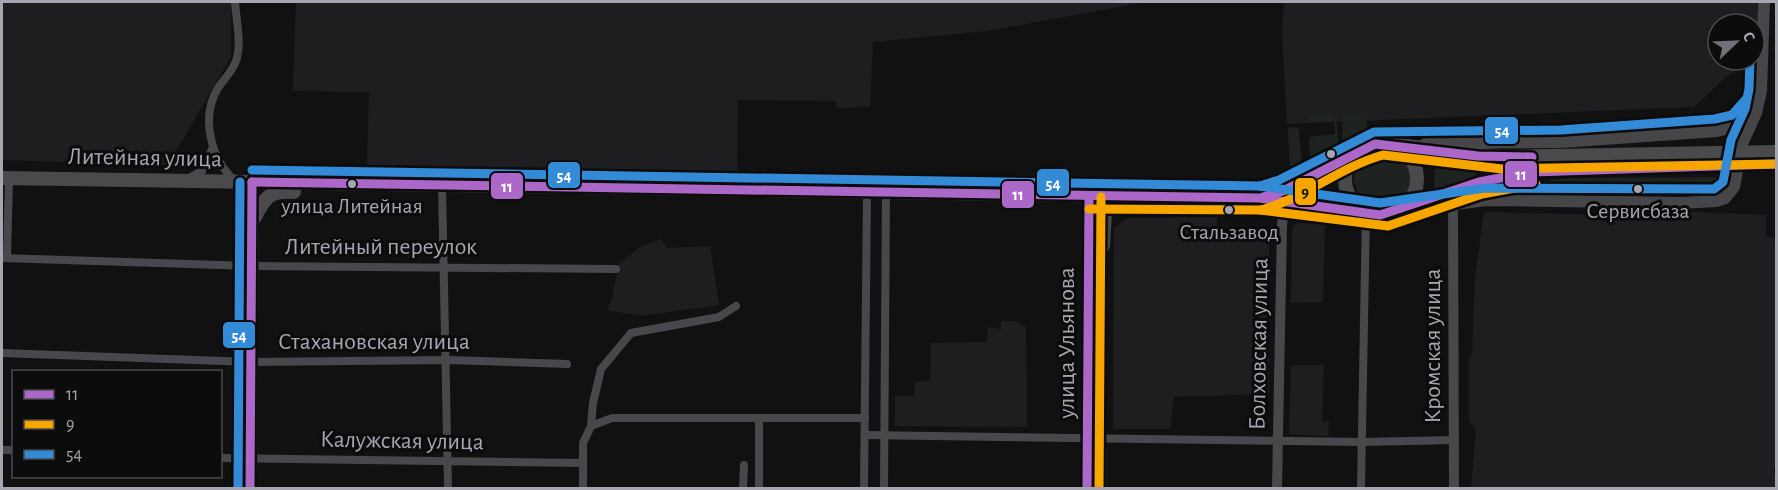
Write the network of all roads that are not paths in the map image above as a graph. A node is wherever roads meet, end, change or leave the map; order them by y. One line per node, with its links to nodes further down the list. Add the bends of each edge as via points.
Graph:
1 (235, 2): 6 (street, via 238,54 214,98 210,122)
2 (1764, 2): 3 (main road, via 1764,64)
3 (1759, 100): 4 (main road, via 1742,123); 9 (main road)
4 (1726, 130): 5 (main road, via 1561,142); 9 (main road)
5 (1389, 144): 7 (main road, via 1369,146); 10 (main road, via 1502,157); 27 (main road, via 1405,152 1417,176 1409,202)
6 (212, 149): 14 (street, via 211,159 203,170); 15 (street)
7 (1358, 152): 12 (main road, Литейная улица); 26 (main road, via 1348,165 1346,180 1353,202)
8 (1776, 152): 10 (main road, bridge)
9 (1740, 155): 25 (main road, via 1732,191 1716,201 1493,200)
10 (1718, 159): 11 (main road, bridge); 27 (main road, via 1524,173 1479,182)
11 (1776, 165)
12 (1323, 170): 23 (main road, Литейная улица, via 1283,191); 24 (street, via 1313,183)
13 (5, 178): 14 (main road, Литейная улица); 29 (street)
14 (186, 180): 15 (main road, Литейная улица)
15 (235, 182): 16 (main road, Литейная улица)
16 (252, 182): 17 (main road, Литейная улица); 28 (main road)
17 (308, 183): 18 (main road, Литейная улица); 28 (main road, via 297,192 267,196)
18 (442, 185): 19 (main road, Литейная улица); 32 (street)
19 (867, 193): 20 (main road, Литейная улица); 40 (street)
20 (886, 193): 21 (main road, Литейная улица); 43 (street)
21 (1089, 197): 22 (main road, Литейная улица); 30 (main road, улица Ульянова)
22 (1107, 197): 23 (main road, Литейная улица); 30 (main road, via 1104,246)
23 (1259, 198): 24 (main road, Литейная улица)
24 (1285, 201): 26 (main road, Литейная улица); 46 (street, Болховская улица)
25 (1454, 204): 27 (main road); 45 (street, Кромская улица)
26 (1366, 211): 27 (main road, via 1380,215); 47 (street)
27 (1394, 212)
28 (252, 221): 31 (main road)
29 (4, 257): 31 (street, Литейный переулок)
30 (1088, 262): 44 (main road, улица Ульянова)
31 (251, 266): 32 (street, Литейный переулок); 37 (main road)
32 (446, 266): 33 (street, Литейный переулок); 36 (street)
33 (616, 269)
34 (736, 306): 41 (street, via 719,318 631,333 601,369)
35 (2, 353): 37 (street, Стахановская улица)
36 (447, 360): 37 (street, Стахановская улица); 38 (street, Стахановская улица); 50 (street)
37 (251, 362): 49 (main road)
38 (567, 363)
39 (759, 418): 40 (street); 41 (street, via 612,418); 57 (street)
40 (865, 418): 42 (street)
41 (591, 426): 51 (street, via 583,442)
42 (865, 435): 43 (street); 58 (street)
43 (884, 436): 44 (street); 59 (street)
44 (1087, 437): 46 (street); 60 (main road, улица Ульянова)
45 (1454, 440): 47 (street); 63 (street, Кромская улица)
46 (1278, 441): 47 (street); 61 (street, Болховская улица)
47 (1362, 442): 62 (street)
48 (222, 458): 49 (street, Калужская улица)
49 (250, 459): 50 (street, Калужская улица); 53 (main road)
50 (448, 460): 51 (street, Калужская улица); 54 (street)
51 (583, 463): 55 (street)
52 (744, 465): 56 (street)
53 (250, 489)
54 (448, 489)
55 (583, 489)
56 (743, 489)
57 (759, 489)
58 (864, 489)
59 (884, 489)
60 (1087, 489)
61 (1277, 489)
62 (1361, 489)
63 (1454, 489)

